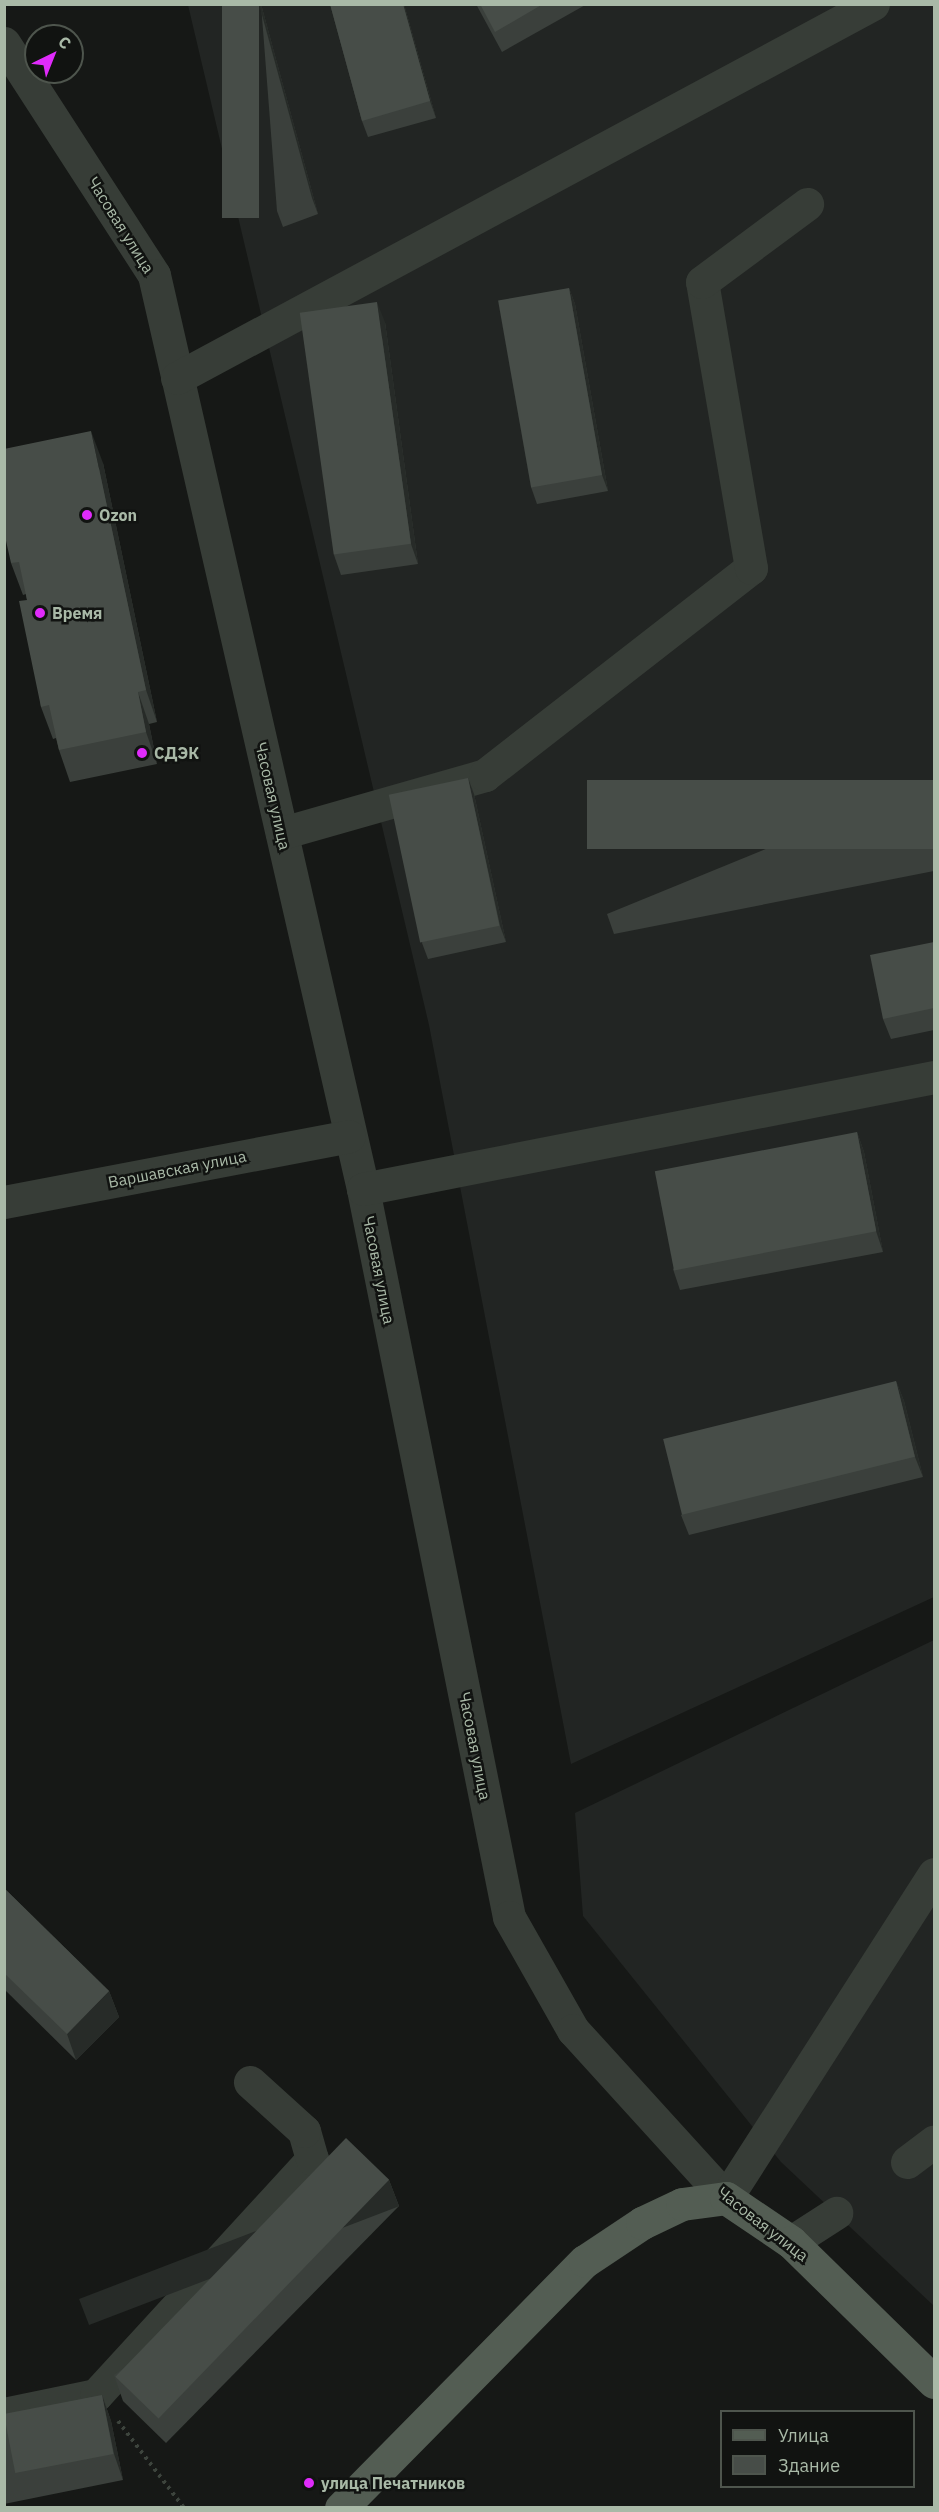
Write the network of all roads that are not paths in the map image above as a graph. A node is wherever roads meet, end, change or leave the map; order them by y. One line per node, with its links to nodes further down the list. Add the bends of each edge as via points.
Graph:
1 (873, 4): 4 (street)
2 (4, 43): 4 (street, Часовая улица, via 154,275)
3 (807, 204): 5 (street, via 702,282 751,568 485,775)
4 (177, 378): 5 (street, Часовая улица)
5 (282, 833): 7 (street, Часовая улица)
6 (934, 1077): 8 (street)
7 (349, 1136): 8 (street, Часовая улица); 9 (street, Варшавская улица)
8 (363, 1189): 14 (street, Часовая улица, via 510,1917 573,2030)
9 (4, 1202)
10 (934, 1874): 14 (street)
11 (250, 2082): 18 (street, via 304,2130 312,2159 96,2395)
12 (934, 2142): 13 (street)
13 (907, 2162)
14 (726, 2198): 16 (main road, Часовая улица); 19 (main road, via 682,2204 642,2223 585,2261)
15 (836, 2213): 16 (street)
16 (791, 2242): 17 (main road, Часовая улица)
17 (934, 2382)
18 (4, 2414)
19 (341, 2508)

